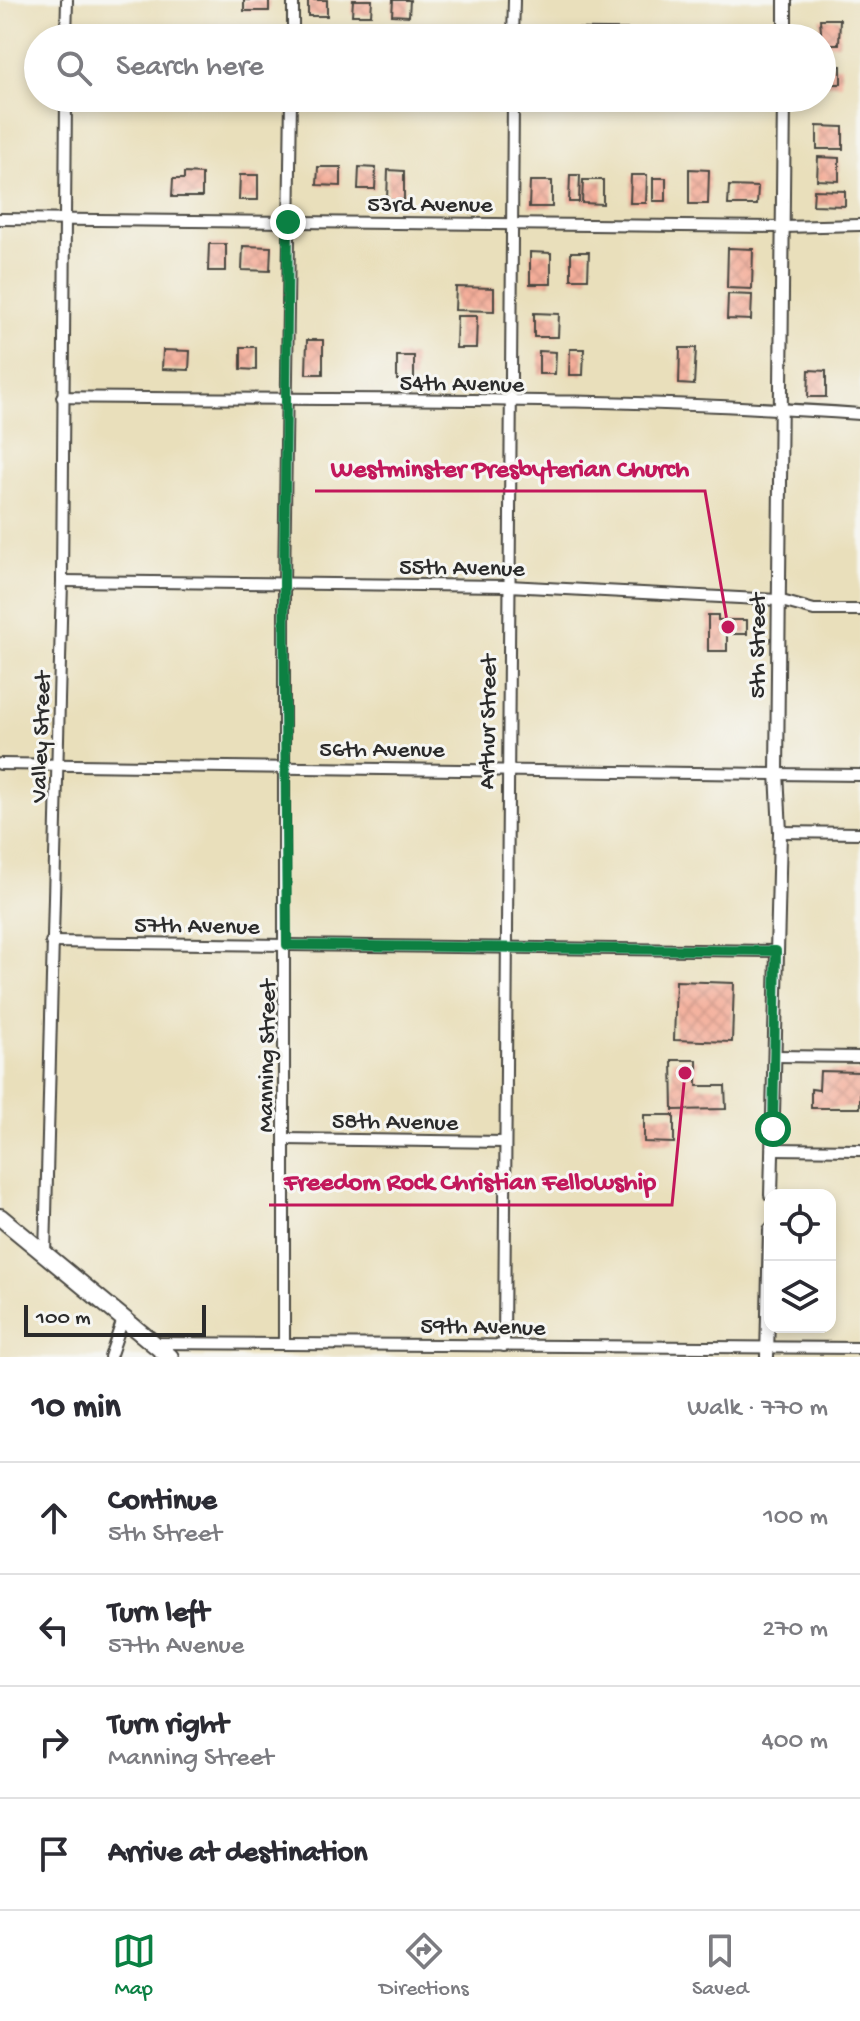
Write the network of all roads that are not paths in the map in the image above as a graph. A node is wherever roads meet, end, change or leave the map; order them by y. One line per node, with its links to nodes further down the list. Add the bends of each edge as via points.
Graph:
1 (67, 0): 5 (street)
2 (293, 0): 6 (street)
3 (514, 0): 7 (street)
4 (785, 0): 8 (street)
5 (66, 24)
6 (293, 24)
7 (513, 24)
8 (785, 24)
9 (66, 112): 14 (street, Valley Street)
10 (291, 112): 15 (street, Manning Street)
11 (513, 112): 16 (street, Arthur Street)
12 (784, 112): 18 (street, 5th Street)
13 (0, 219): 14 (street, 53rd Avenue)
14 (64, 219): 15 (street, 53rd Avenue); 19 (street, Valley Street)
15 (288, 222): 16 (street, 53rd Avenue); 20 (street, Manning Street)
16 (512, 223): 18 (street, 53rd Avenue); 21 (street, Arthur Street)
17 (860, 225): 18 (street, 53rd Avenue)
18 (783, 227): 22 (street, 5th Street)
19 (62, 397): 20 (street, 54th Avenue); 24 (street, Valley Street)
20 (287, 401): 21 (street, 54th Avenue); 25 (street, Manning Street)
21 (510, 402): 22 (street, 54th Avenue); 26 (street, Arthur Street)
22 (780, 408): 23 (street, 54th Avenue); 27 (street, 5th Street)
23 (860, 414)
24 (62, 581): 25 (street, 55th Avenue); 30 (street, Valley Street)
25 (284, 583): 26 (street, 55th Avenue); 31 (street, Manning Street)
26 (508, 586): 27 (street, 55th Avenue); 32 (street, Arthur Street)
27 (778, 600): 28 (street, 55th Avenue, via 814,610); 33 (street, 5th Street)
28 (860, 610)
29 (0, 764): 30 (street, 56th Avenue)
30 (59, 765): 31 (street, 56th Avenue); 37 (street, Valley Street)
31 (286, 767): 32 (street, 56th Avenue); 38 (street, Manning Street)
32 (506, 769): 33 (street, 56th Avenue); 39 (street, Arthur Street)
33 (777, 772): 34 (street, 56th Avenue); 35 (street, 5th Street)
34 (860, 775)
35 (780, 832): 36 (street); 40 (street, 5th Street)
36 (860, 833)
37 (51, 942): 38 (street, 57th Avenue); 49 (street, Valley Street)
38 (287, 945): 39 (street, 57th Avenue); 43 (street, Manning Street)
39 (505, 947): 40 (street, 57th Avenue); 44 (street, Arthur Street)
40 (776, 951): 41 (street, 5th Street)
41 (775, 1056): 42 (street); 45 (street, 5th Street)
42 (860, 1057)
43 (284, 1139): 44 (street, 58th Avenue); 52 (street, Manning Street)
44 (505, 1142): 54 (street, Arthur Street)
45 (772, 1149): 46 (street); 47 (street, 5th Street)
46 (860, 1150)
47 (771, 1189)
48 (0, 1217): 49 (main road)
49 (45, 1255): 51 (main road)
50 (769, 1261): 56 (street)
51 (123, 1319): 53 (main road); 57 (street)
52 (284, 1342): 53 (street, 59th Avenue); 54 (street, 59th Avenue)
53 (153, 1343): 58 (main road)
54 (504, 1346): 56 (street, 59th Avenue)
55 (860, 1348): 56 (street, 59th Avenue)
56 (767, 1352)
57 (110, 1357)
58 (170, 1357)

